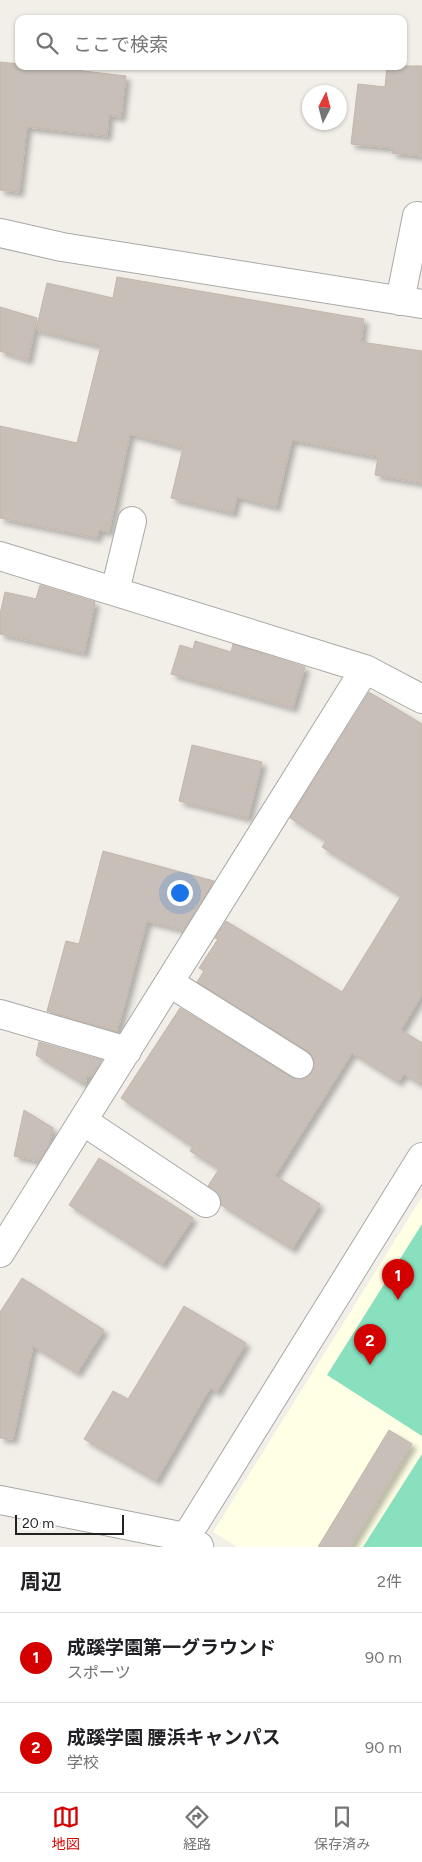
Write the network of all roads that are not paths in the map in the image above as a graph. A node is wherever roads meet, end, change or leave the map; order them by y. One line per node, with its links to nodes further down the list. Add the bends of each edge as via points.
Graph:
1 (417, 216): 3 (street)
2 (0, 233): 3 (street, via 62,247)
3 (411, 302)
4 (132, 521): 6 (street)
5 (0, 556): 6 (street)
6 (115, 591): 7 (street)
7 (365, 669): 8 (street); 9 (street)
8 (422, 700)
9 (170, 983): 11 (street); 12 (street)
10 (0, 1014): 11 (street)
11 (127, 1051): 13 (street)
12 (299, 1064)
13 (83, 1121): 15 (street); 16 (street)
14 (422, 1157): 18 (street)
15 (206, 1203)
16 (0, 1253)
17 (0, 1500): 18 (street)
18 (189, 1544)

